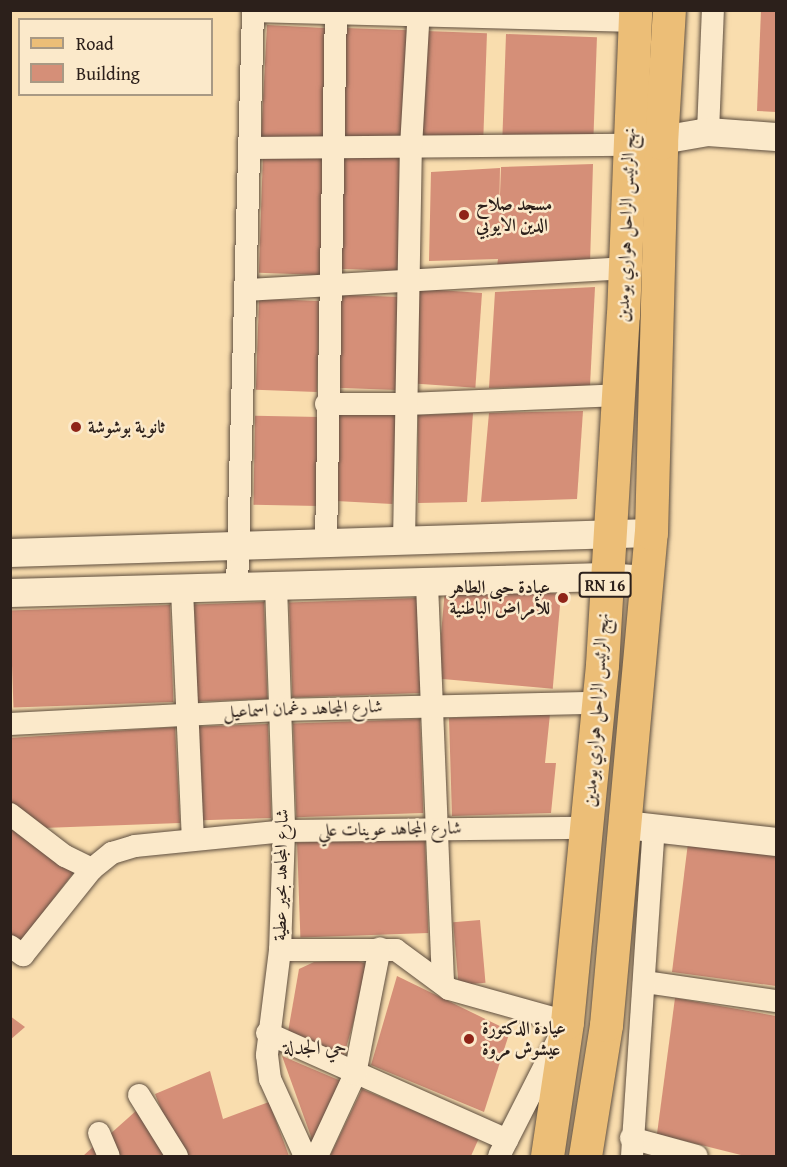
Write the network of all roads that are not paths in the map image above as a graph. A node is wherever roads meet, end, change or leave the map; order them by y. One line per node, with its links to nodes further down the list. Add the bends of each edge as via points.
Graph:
1 (669, 10): 9 (main road, نهج الرئيس الراحل هواري بومدين / RN 16)
2 (713, 10): 7 (street)
3 (253, 11): 4 (street); 12 (street)
4 (336, 12): 5 (street); 10 (street)
5 (418, 12): 6 (street); 11 (street)
6 (635, 16): 9 (main road, نهج الرئيس الراحل هواري بومدين / RN 16)
7 (708, 132): 8 (street); 9 (street)
8 (777, 137)
9 (645, 144): 11 (street); 13 (main road, نهج الرئيس الراحل هواري بومدين / RN 16); 21 (main road, نهج الرئيس الراحل هواري بومدين / RN 16)
10 (333, 147): 11 (street); 12 (street); 15 (street)
11 (411, 147): 14 (street)
12 (249, 148): 16 (street)
13 (625, 268): 14 (street); 17 (main road, نهج الرئيس الراحل هواري بومدين / RN 16)
14 (410, 284): 15 (street); 19 (street)
15 (329, 287): 16 (street); 18 (street)
16 (247, 290): 24 (street)
17 (619, 395): 19 (street); 20 (main road, نهج الرئيس الراحل هواري بومدين / RN 16)
18 (326, 404): 19 (street); 22 (street)
19 (407, 404): 23 (street)
20 (608, 532): 21 (street); 23 (street); 26 (main road, نهج الرئيس الراحل هواري بومدين / RN 16)
21 (651, 533): 27 (main road, نهج الرئيس الراحل هواري بومدين / RN 16)
22 (326, 543): 23 (street); 24 (street)
23 (404, 543)
24 (240, 545): 25 (street); 30 (street)
25 (10, 553)
26 (605, 577): 27 (street); 28 (street); 33 (main road, نهج الرئيس الراحل هواري بومدين / RN 16)
27 (647, 580): 40 (main road, نهج الرئيس الراحل هواري بومدين / RN 16)
28 (427, 584): 29 (street); 34 (street)
29 (276, 585): 30 (street); 35 (street, شارع المجاهد بحير عطية)
30 (237, 588): 31 (street)
31 (182, 590): 32 (street); 36 (street)
32 (10, 593)
33 (597, 703): 34 (street, شارع المجاهد دغمان اسماعيل); 41 (main road, نهج الرئيس الراحل هواري بومدين / RN 16)
34 (432, 704): 35 (street, شارع المجاهد دغمان اسماعيل); 39 (street)
35 (279, 710): 36 (street, شارع المجاهد دغمان اسماعيل); 42 (street, شارع المجاهد بحير عطية)
36 (186, 715): 37 (street, شارع المجاهد دغمان اسماعيل); 43 (street)
37 (10, 724)
38 (10, 814): 45 (street, via 65,856)
39 (436, 827): 41 (street, شارع المجاهد عوينات علي); 42 (street, شارع المجاهد عوينات علي); 50 (street)
40 (640, 827): 44 (street); 49 (street); 64 (main road, نهج الرئيس الراحل هواري بومدين / RN 16)
41 (587, 828): 52 (main road, نهج الرئيس الراحل هواري بومدين / RN 16)
42 (284, 831): 43 (street, شارع المجاهد عوينات علي); 48 (street, شارع المجاهد بحير عطية)
43 (193, 839): 45 (street, شارع المجاهد عوينات علي, via 135,846 112,853)
44 (777, 842)
45 (92, 869): 46 (street, شارع المجاهد عوينات علي, via 23,955)
46 (10, 946)
47 (380, 948): 48 (street); 50 (street, via 396,950); 54 (street)
48 (280, 950): 53 (street, شارع المجاهد بحير عطية)
49 (645, 982): 51 (street); 57 (street)
50 (443, 984): 52 (street)
51 (777, 1001)
52 (567, 1022): 58 (street); 63 (main road, نهج الرئيس الراحل هواري بومدين / RN 16)
53 (267, 1033): 54 (street); 61 (street, شارع المجاهد بحير عطية, via 270,1079)
54 (355, 1074): 58 (street); 62 (street)
55 (139, 1095): 60 (street)
56 (99, 1133): 59 (street)
57 (631, 1147): 65 (street)
58 (503, 1148)
59 (109, 1156)
60 (177, 1156)
61 (305, 1156)
62 (316, 1156)
63 (547, 1156)
64 (585, 1156)
65 (697, 1156)

